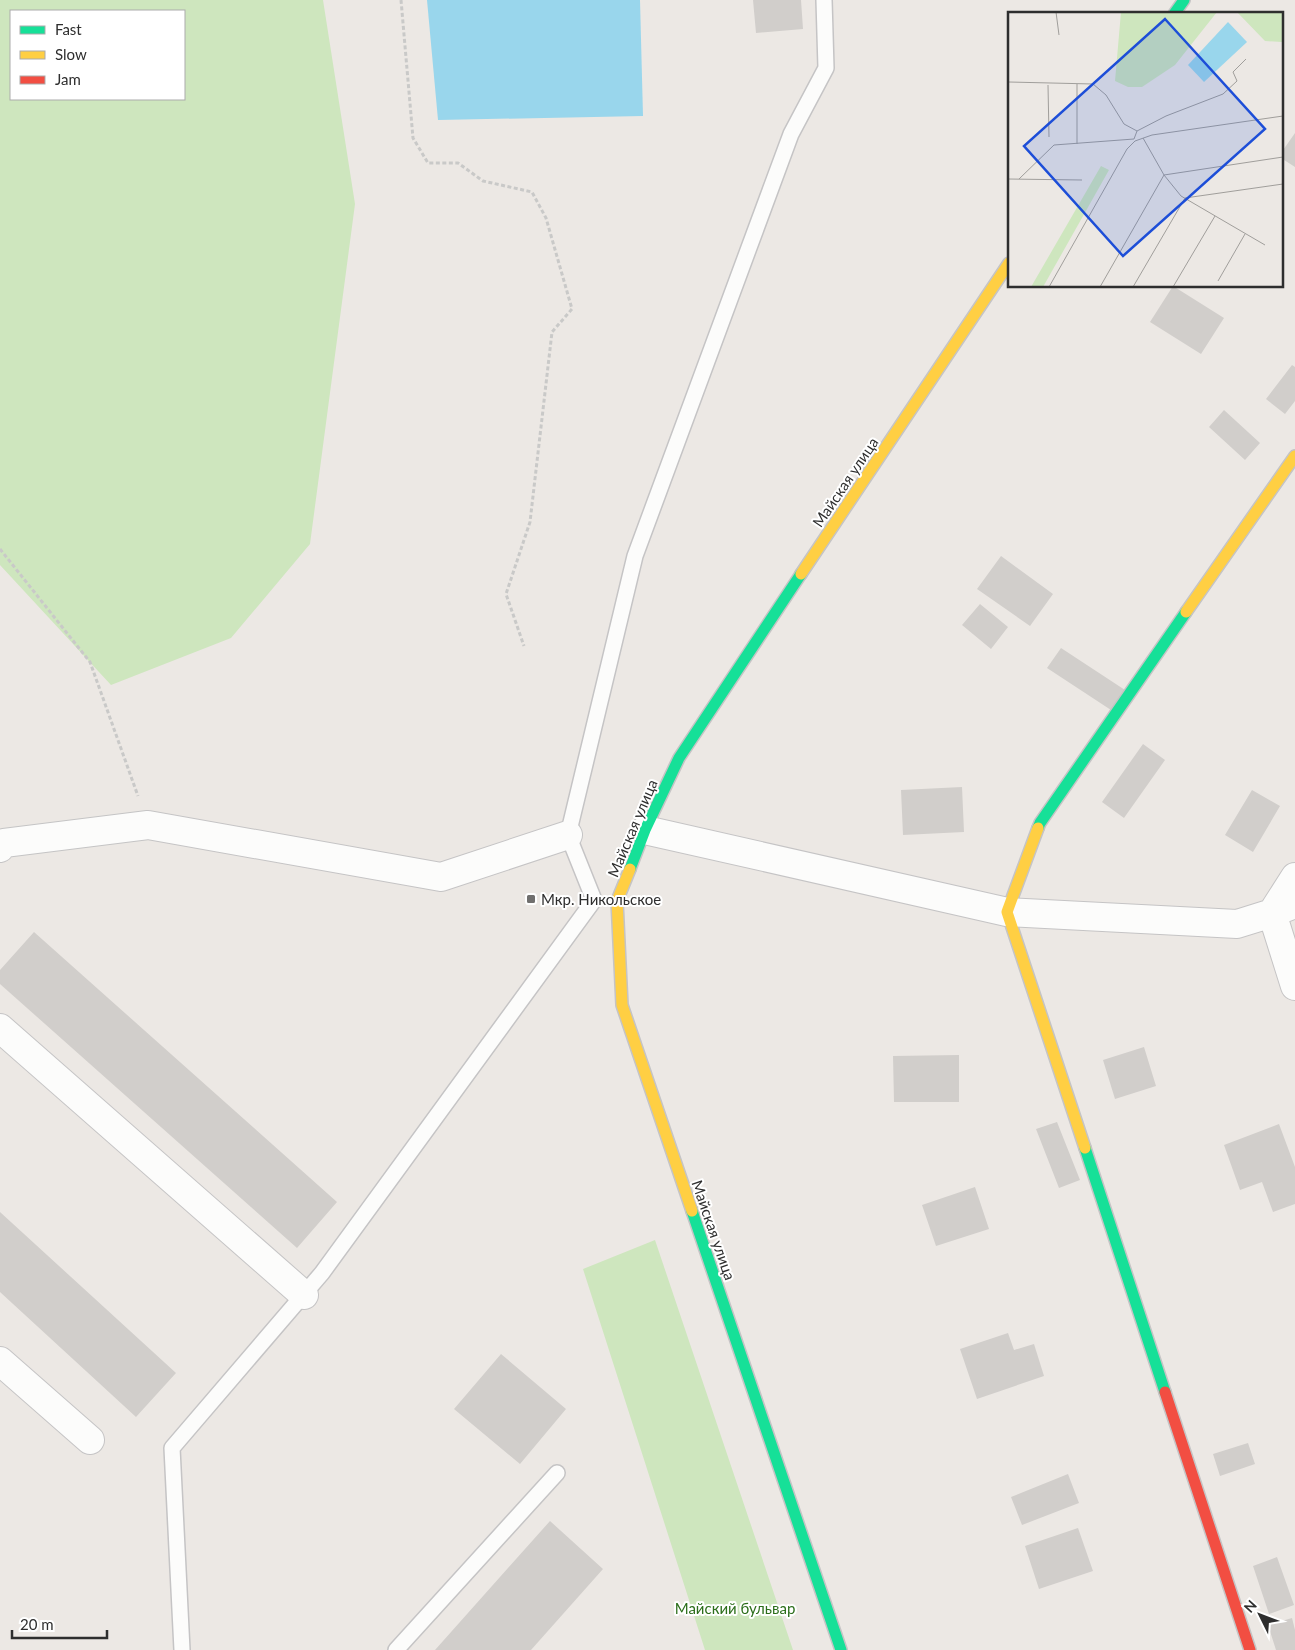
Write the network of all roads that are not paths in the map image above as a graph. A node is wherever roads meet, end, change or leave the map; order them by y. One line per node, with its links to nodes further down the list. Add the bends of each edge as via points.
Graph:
1 (824, 0): 7 (lane, via 826,68 791,134 635,556)
2 (1184, 0): 3 (street)
3 (1175, 12)
4 (1008, 264): 6 (street, Майская улица, via 679,758)
5 (1295, 456): 13 (street, via 1040,823)
6 (645, 830): 11 (street, Майская улица); 13 (street)
7 (568, 835): 8 (street, via 441,877 148,825 4,843); 10 (lane)
8 (0, 848)
9 (1295, 876): 12 (street)
10 (594, 900): 11 (lane); 16 (lane)
11 (617, 901): 22 (street, Майская улица, via 622,1005)
12 (1283, 909): 13 (street, via 1237,924); 14 (street)
13 (1007, 912): 23 (street)
14 (1295, 986)
15 (0, 1028): 16 (street)
16 (304, 1295): 20 (lane, via 172,1448)
17 (0, 1360): 18 (street)
18 (90, 1440)
19 (557, 1473): 21 (lane)
20 (182, 1650)
21 (396, 1650)
22 (841, 1650)
23 (1250, 1650)

